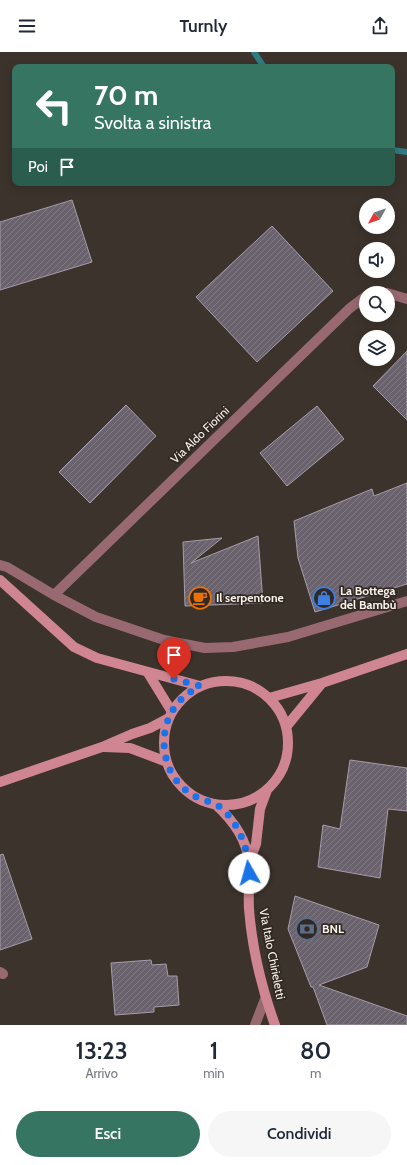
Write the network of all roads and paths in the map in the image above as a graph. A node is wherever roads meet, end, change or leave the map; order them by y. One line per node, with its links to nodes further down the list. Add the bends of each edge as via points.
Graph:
1 (395, 295): 2 (street)
2 (407, 299)
3 (359, 301): 6 (street, Via Aldo Fiorini)
4 (0, 565): 6 (street)
5 (0, 580): 9 (main road, via 74,647 97,658)
6 (54, 595): 7 (street, via 96,617 164,640 190,646 219,648 288,637)
7 (407, 601)
8 (407, 654): 10 (main road)
9 (148, 673): 11 (main road); 13 (main road)
10 (322, 683): 12 (main road); 14 (main road)
11 (200, 686): 12 (main road, via 217,681 242,682); 13 (main road, via 185,695)
12 (269, 698): 14 (main road, via 282,715)
13 (170, 715): 15 (main road, via 150,728); 16 (main road, via 164,739)
14 (286, 727): 18 (main road, via 288,745 285,763)
15 (102, 747): 16 (main road, via 130,748); 17 (main road)
16 (167, 762): 19 (main road, via 173,776 182,787 200,799)
17 (0, 782)
18 (267, 790): 19 (main road, via 253,799 234,804); 20 (main road, via 260,809 256,844)
19 (215, 804): 20 (main road, via 229,817 241,834)
20 (249, 862): 21 (main road, Via Italo Chirieletti, via 249,909)
21 (265, 999): 22 (street); 23 (main road, Via Italo Chirieletti)
22 (255, 1025)
23 (275, 1025)

